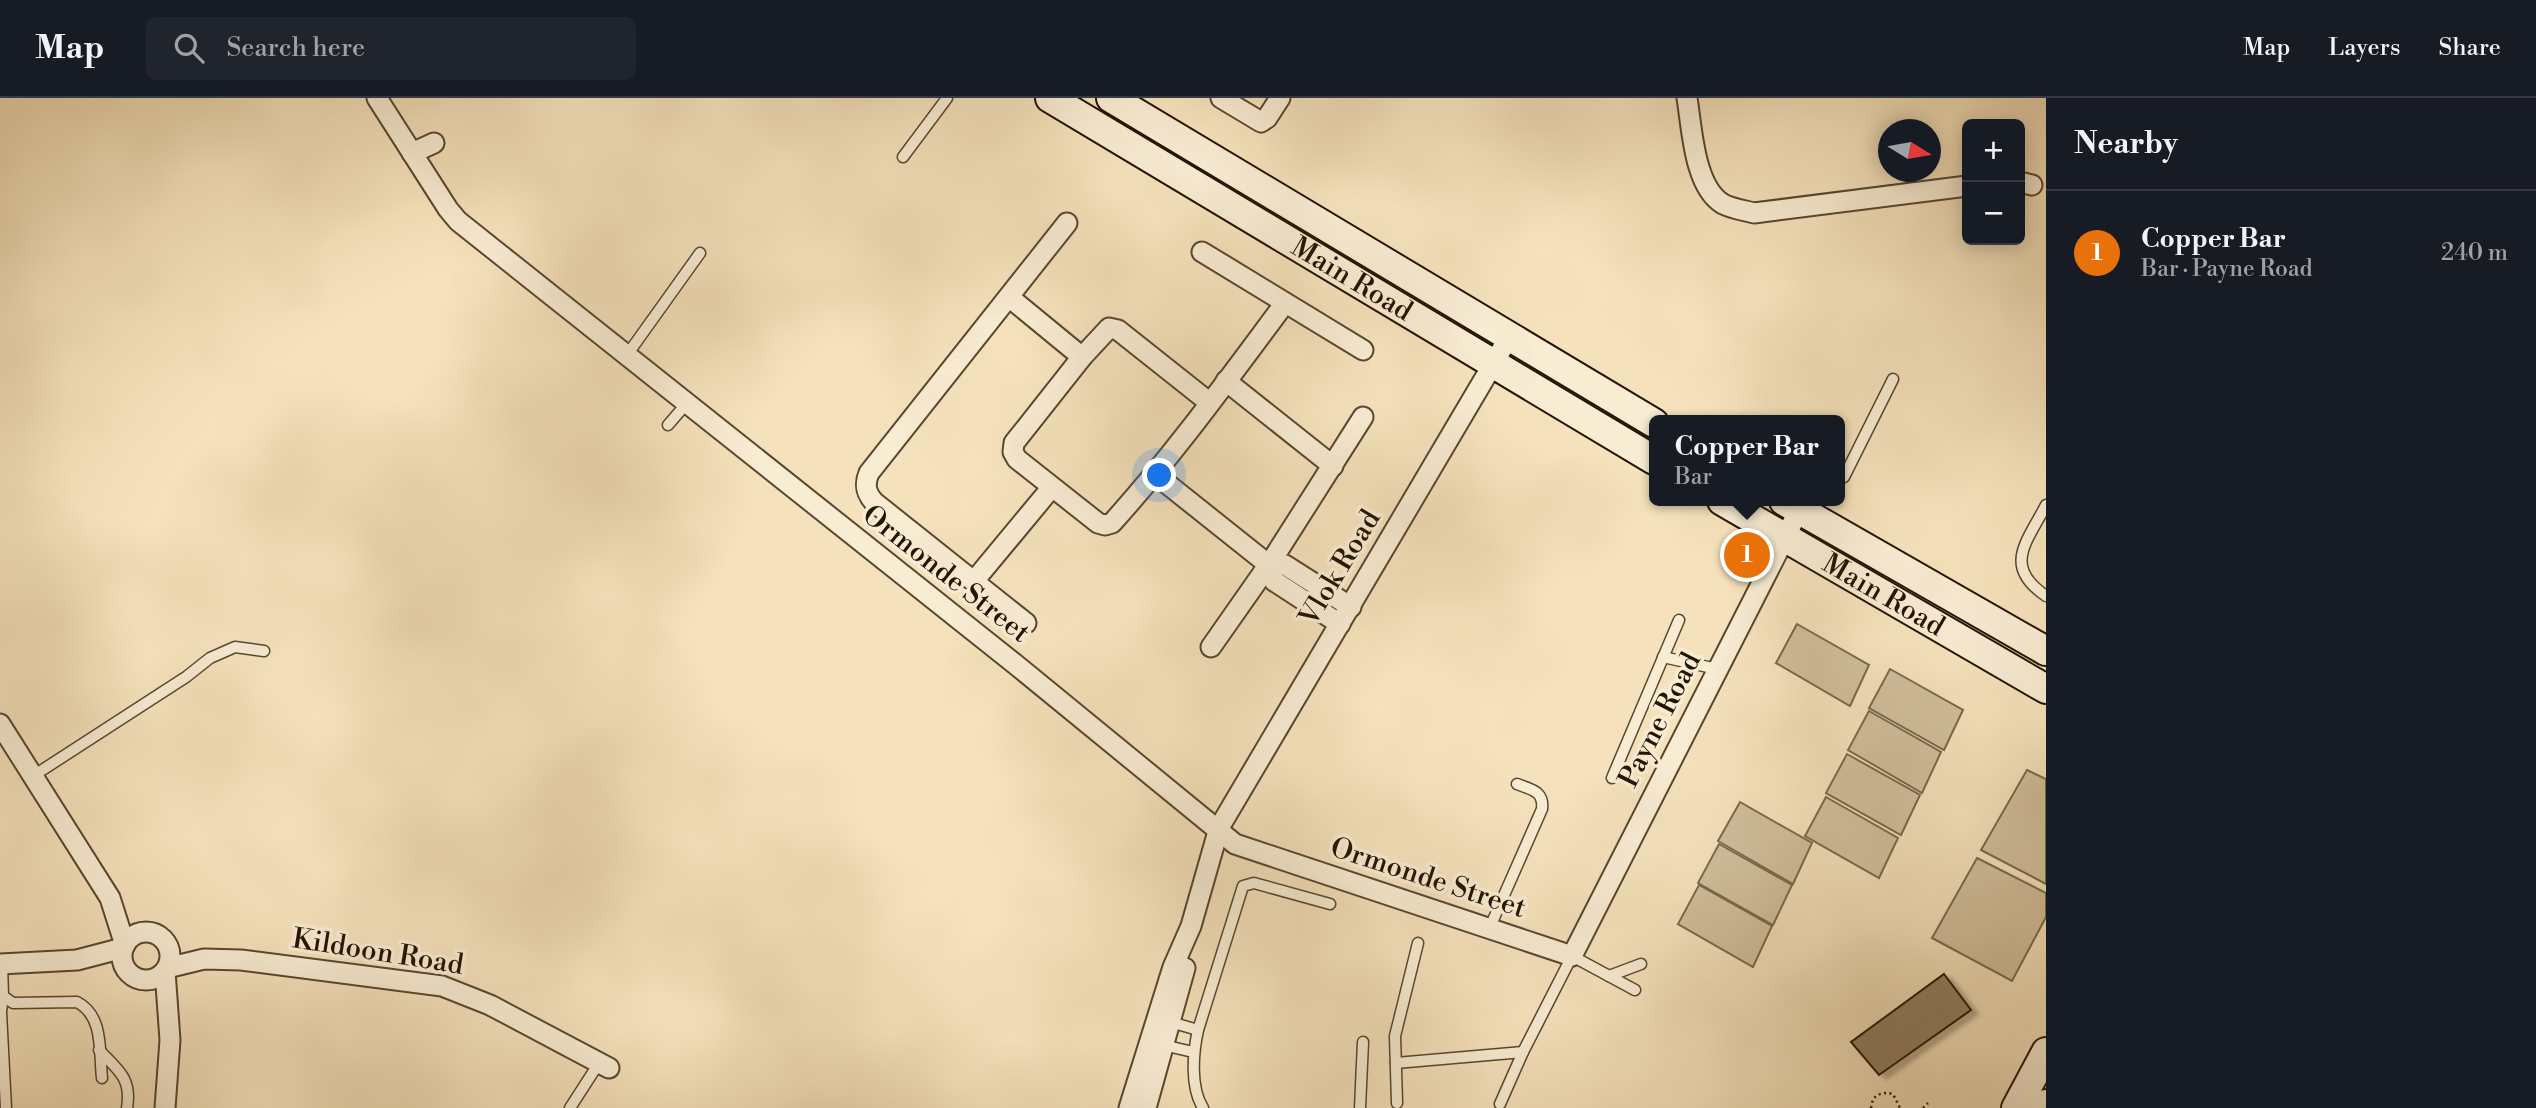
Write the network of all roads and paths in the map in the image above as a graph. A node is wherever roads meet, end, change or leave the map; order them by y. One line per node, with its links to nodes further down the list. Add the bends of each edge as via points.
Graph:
1 (377, 98): 9 (street, Ormonde Street)
2 (946, 98): 10 (lane)
3 (1050, 98): 21 (main road, Main Road)
4 (1111, 98): 17 (main road, Main Road)
5 (1221, 98): 6 (street, via 1261,121)
6 (1280, 98)
7 (1687, 98): 11 (street, via 1702,174 1712,195 1732,208 1754,213)
8 (434, 143): 9 (street)
9 (412, 153): 19 (street, Ormonde Street, via 458,221)
10 (903, 157)
11 (1962, 187)
12 (1067, 223): 15 (street)
13 (1202, 252): 16 (street)
14 (700, 253): 19 (lane)
15 (1009, 298): 20 (street); 40 (street, via 866,480 866,491 874,502)
16 (1285, 303): 18 (street); 23 (street)
17 (1509, 337): 21 (street, Vlok Road); 27 (main road, Main Road)
18 (1363, 350)
19 (627, 355): 24 (street, Ormonde Street)
20 (1082, 357): 25 (street, via 1105,330 1113,328); 33 (street, via 1013,446 1017,459)
21 (1493, 365): 29 (main road, Main Road); 42 (street, Vlok Road)
22 (1893, 379): 32 (lane)
23 (1226, 381): 25 (street); 30 (street)
24 (687, 403): 28 (lane); 56 (street, Ormonde Street)
25 (1210, 403): 31 (street)
26 (1363, 417): 30 (street)
27 (1649, 420)
28 (668, 425)
29 (1649, 457)
30 (1333, 466): 39 (street)
31 (1156, 475): 33 (street, via 1109,525 1098,523); 39 (street)
32 (1845, 475)
33 (1052, 487): 40 (street)
34 (2046, 505): 41 (lane, via 2021,555 2021,569 2026,580)
35 (1729, 506): 38 (main road, Main Road)
36 (1792, 506): 38 (street, Payne Road)
37 (1794, 506): 48 (main road, Main Road)
38 (1783, 538): 50 (street, Payne Road); 51 (main road, Main Road)
39 (1269, 565): 42 (street, via 1285,565); 45 (street, via 1274,581); 46 (street)
40 (974, 581): 44 (street)
41 (2046, 596)
42 (1352, 607): 45 (street, Vlok Road)
43 (1679, 621): 49 (lane)
44 (1026, 623)
45 (1340, 624): 56 (street, Vlok Road)
46 (1211, 647)
47 (264, 651): 53 (lane, via 235,647 210,658)
48 (2046, 651)
49 (1663, 657): 50 (lane); 54 (lane)
50 (1717, 669): 64 (street, Payne Road)
51 (2046, 689)
52 (0, 724): 53 (street)
53 (33, 776): 57 (street)
54 (1612, 778)
55 (1517, 784): 59 (lane, via 1539,792 1542,809)
56 (1219, 828): 59 (street, Ormonde Street, via 1241,847); 74 (street, Vlok Road, via 1191,926 1186,964)
57 (110, 898): 60 (street); 63 (street)
58 (1330, 904): 75 (lane, via 1254,883 1243,886)
59 (1490, 927): 64 (street, Ormonde Street)
60 (152, 932): 62 (street); 63 (street, via 136,934)
61 (1418, 943): 83 (lane, via 1395,1036)
62 (169, 946): 66 (street, Kildoon Road); 69 (street)
63 (124, 947): 65 (street); 70 (street, via 123,963)
64 (1572, 956): 71 (lane); 81 (lane)
65 (77, 960): 67 (street); 70 (street)
66 (204, 960): 69 (street, Kildoon Road); 84 (street, Kildoon Road, via 264,962 442,986 483,1001)
67 (1, 964): 73 (lane)
68 (1641, 964): 71 (lane)
69 (166, 970): 70 (street, via 155,979); 76 (street)
70 (134, 975): 76 (street, via 159,1005)
71 (1609, 976): 72 (lane)
72 (1635, 990)
73 (3, 996): 79 (lane, via 13,1003 77,1002 86,1006 96,1018); 89 (lane)
74 (1163, 1020): 75 (lane); 78 (street)
75 (1198, 1030): 80 (lane)
76 (170, 1040): 91 (street)
77 (1363, 1042): 96 (lane)
78 (1156, 1043): 80 (lane); 93 (street); 94 (street)
79 (99, 1049): 85 (lane); 90 (lane, via 128,1083)
80 (1193, 1052): 95 (lane)
81 (1523, 1052): 83 (lane); 88 (lane)
82 (2046, 1052): 100 (main road)
83 (1396, 1063): 86 (lane)
84 (604, 1065): 92 (lane)
85 (102, 1078)
86 (1396, 1103)
87 (1928, 1103): 99 (path)
88 (1500, 1104)
89 (6, 1108)
90 (127, 1108)
91 (165, 1108)
92 (570, 1108)
93 (1129, 1108)
94 (1146, 1108)
95 (1203, 1108)
96 (1360, 1108)
97 (1871, 1108): 98 (path, via 1872,1099 1887,1093 1893,1094)
98 (1900, 1108)
99 (1923, 1108)
100 (2016, 1108)

